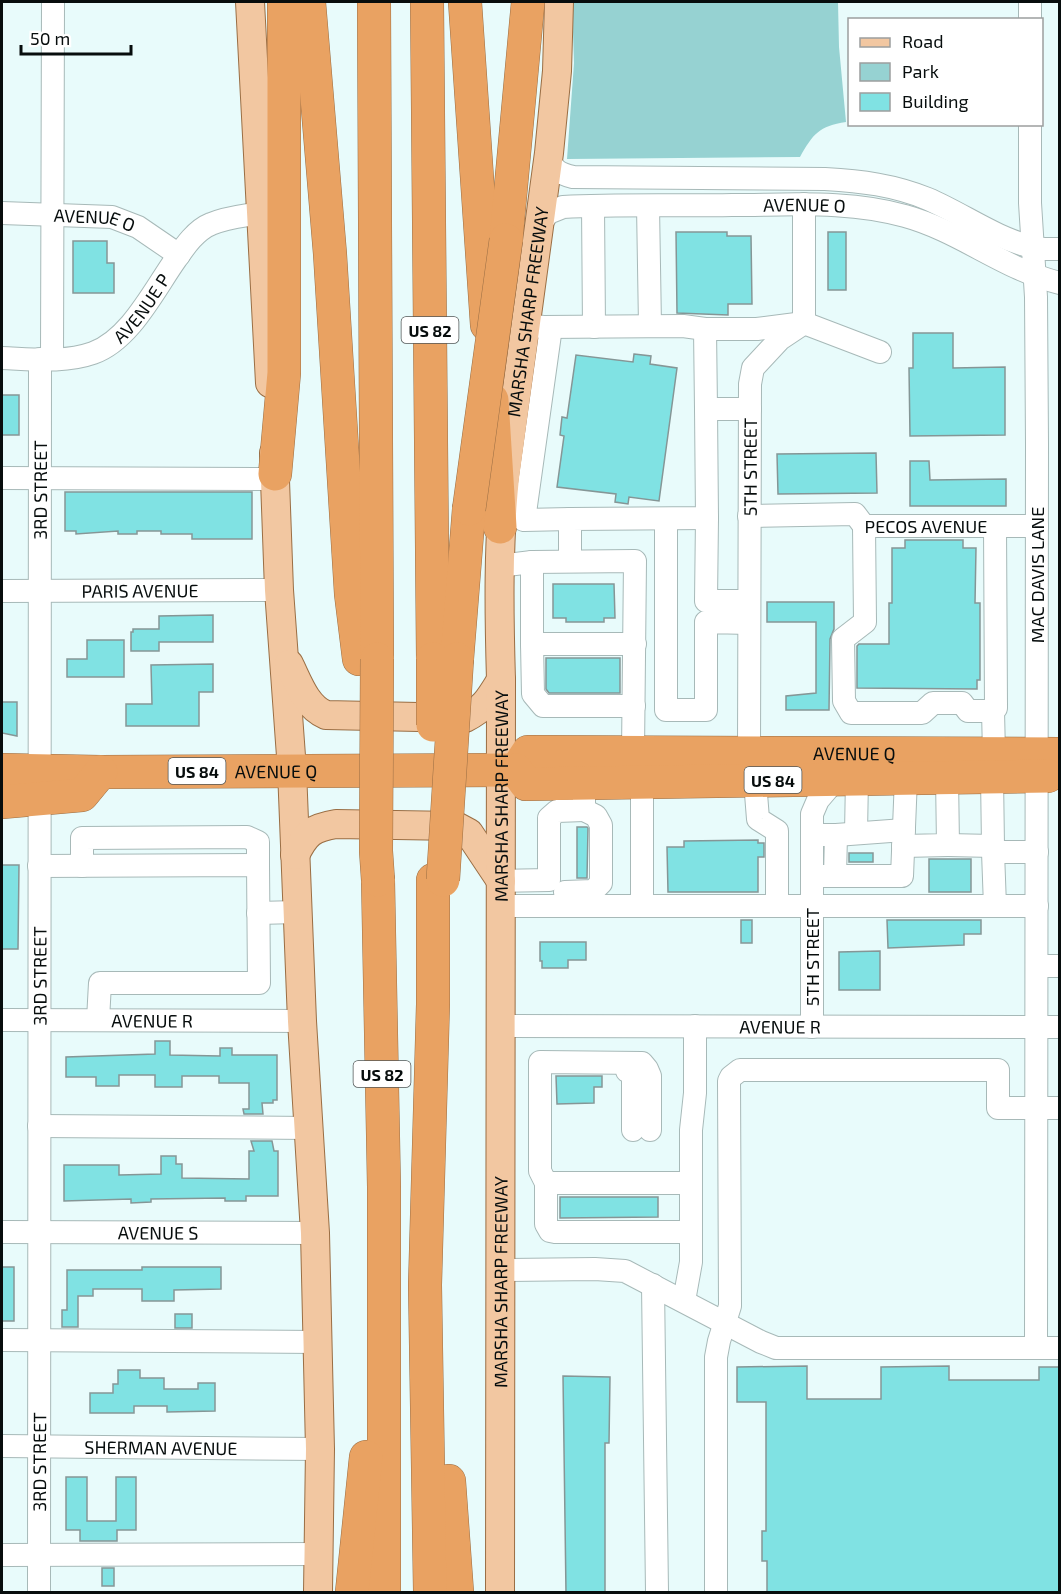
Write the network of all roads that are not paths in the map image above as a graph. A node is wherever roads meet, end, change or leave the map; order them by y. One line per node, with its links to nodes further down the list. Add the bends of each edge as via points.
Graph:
1 (53, 2): 21 (street, 3RD STREET)
2 (250, 2): 20 (main road)
3 (284, 2): 38 (highway, via 284,373)
4 (309, 2): 60 (highway, via 330,254 351,594)
5 (374, 2): 60 (highway, US 82)
6 (427, 2): 61 (highway, US 82)
7 (465, 2): 48 (highway)
8 (528, 2): 61 (highway, bridge, via 506,240)
9 (559, 2): 13 (main road, MARSHA SHARP FREEWAY)
10 (1030, 2): 11 (street)
11 (1030, 18)
12 (1030, 126): 23 (street, MAC DAVIS LANE)
13 (549, 153): 14 (street, AVENUE O, via 554,170 573,177); 22 (main road, MARSHA SHARP FREEWAY)
14 (726, 178): 15 (street, AVENUE O); 16 (street, via 778,188)
15 (857, 181): 16 (street, via 825,189); 23 (street, AVENUE O, via 885,185 927,199)
16 (804, 204): 18 (street, AVENUE O); 26 (street, AVENUE O, via 868,207 908,216 946,230); 28 (street)
17 (593, 206): 18 (street, AVENUE O); 22 (street, AVENUE O, via 555,209); 31 (street)
18 (648, 206): 30 (street)
19 (2, 213): 21 (street, AVENUE O)
20 (260, 213): 25 (street, AVENUE P, via 209,224); 38 (main road)
21 (53, 214): 25 (street, AVENUE O, via 124,221); 35 (street, 3RD STREET)
22 (540, 225): 29 (main road, MARSHA SHARP FREEWAY)
23 (1032, 248): 24 (street, AVENUE O); 26 (street, MAC DAVIS LANE)
24 (1059, 249)
25 (179, 255): 35 (street, AVENUE P, via 128,328 112,344 92,354)
26 (1035, 277): 27 (street, AVENUE O); 47 (street, MAC DAVIS LANE)
27 (1059, 283)
28 (804, 323): 32 (street); 33 (street); 37 (street, 5TH STREET, via 780,339 753,368)
29 (538, 326): 31 (street); 43 (street, via 524,520); 48 (main road, MARSHA SHARP FREEWAY, via 505,477)
30 (650, 326): 31 (street); 32 (street)
31 (594, 327)
32 (705, 328): 36 (street)
33 (880, 352)
34 (2, 358): 35 (street, AVENUE P)
35 (46, 359): 40 (street, 3RD STREET)
36 (706, 409): 37 (street); 42 (street)
37 (750, 409): 41 (street, 5TH STREET)
38 (275, 476): 40 (street); 52 (main road)
39 (2, 478): 40 (street)
40 (40, 478): 54 (street, 3RD STREET)
41 (749, 516): 45 (street, PECOS AVENUE, via 855,514); 56 (street, 5TH STREET)
42 (706, 518): 44 (street); 55 (street)
43 (570, 519): 44 (street); 49 (street)
44 (666, 519): 55 (street, via 666,710 706,710)
45 (864, 526): 46 (street, PECOS AVENUE); 64 (street, via 865,622 843,639 844,701 851,712 922,712 933,703 962,703 968,711)
46 (995, 526): 47 (street, PECOS AVENUE); 64 (street)
47 (1037, 526): 67 (street, MAC DAVIS LANE)
48 (500, 527): 51 (main road, MARSHA SHARP FREEWAY)
49 (570, 561): 50 (street); 58 (street, via 635,561)
50 (532, 562): 51 (street); 57 (street)
51 (499, 566): 62 (main road, MARSHA SHARP FREEWAY)
52 (279, 590): 54 (street, PARIS AVENUE); 59 (main road)
53 (2, 591): 54 (street, PARIS AVENUE)
54 (40, 591): 77 (street, 3RD STREET)
55 (706, 612): 56 (street)
56 (749, 612): 68 (street, 5TH STREET)
57 (532, 644): 58 (street); 63 (street, via 533,694 543,706)
58 (635, 644): 63 (street)
59 (284, 654): 62 (main road, via 310,705 326,715 465,718 479,711); 70 (main road)
60 (368, 658): 121 (highway, US 82, bridge, via 377,866)
61 (445, 659): 123 (highway, US 82, bridge)
62 (501, 680): 71 (main road, MARSHA SHARP FREEWAY)
63 (634, 706): 65 (street)
64 (993, 711): 66 (street)
65 (633, 752): 68 (highway, AVENUE Q / US 84); 71 (highway, AVENUE Q / US 84, via 528,752)
66 (993, 765): 67 (highway, AVENUE Q / US 84); 68 (highway, AVENUE Q / US 84); 72 (highway, AVENUE Q / US 84); 84 (street)
67 (1048, 765): 85 (street, MAC DAVIS LANE)
68 (752, 767): 75 (highway, AVENUE Q / US 84); 76 (highway, AVENUE Q / US 84); 93 (street, 5TH STREET, via 758,819 777,831)
69 (2, 770): 77 (highway, US 84)
70 (292, 770): 71 (highway, AVENUE Q / US 84); 77 (highway, AVENUE Q / US 84, via 101,772 82,795); 86 (main road)
71 (508, 771): 78 (highway, AVENUE Q / US 84, via 526,784); 91 (main road, MARSHA SHARP FREEWAY)
72 (947, 777): 73 (highway, AVENUE Q / US 84); 83 (street)
73 (906, 778): 74 (highway, AVENUE Q / US 84); 82 (street)
74 (847, 779): 75 (highway, AVENUE Q / US 84); 80 (street, via 818,800); 81 (street)
75 (788, 780): 80 (street, via 801,795)
76 (642, 783): 78 (highway, AVENUE Q / US 84); 92 (street)
77 (40, 785): 79 (highway, US 84); 87 (street, 3RD STREET)
78 (584, 797): 90 (street, via 549,818); 90 (street, via 602,825 602,883 593,891)
79 (2, 802)
80 (812, 825): 81 (street); 88 (street, 5TH STREET)
81 (846, 834): 82 (street); 89 (street)
82 (903, 838): 83 (street); 89 (street, via 902,876)
83 (948, 845): 84 (street)
84 (993, 849): 85 (street); 95 (street)
85 (1037, 852): 96 (street, MAC DAVIS LANE)
86 (295, 855): 91 (main road, via 310,831 323,826 456,826 469,833); 97 (main road)
87 (39, 866): 98 (street, via 258,865); 102 (street, 3RD STREET)
88 (812, 876): 89 (street); 94 (street, 5TH STREET)
89 (835, 876)
90 (549, 886): 91 (street)
91 (501, 894): 92 (street); 105 (main road, MARSHA SHARP FREEWAY)
92 (642, 906): 93 (street)
93 (777, 906): 94 (street)
94 (812, 906): 95 (street); 107 (street, 5TH STREET)
95 (995, 906): 96 (street)
96 (1036, 906): 99 (street, MAC DAVIS LANE)
97 (297, 912): 98 (street); 104 (main road)
98 (258, 913): 103 (street, via 259,983 100,983)
99 (1036, 966): 100 (street); 108 (street, MAC DAVIS LANE)
100 (1059, 966)
101 (2, 1020): 102 (street, AVENUE R)
102 (39, 1020): 103 (street, AVENUE R); 113 (street, 3RD STREET)
103 (99, 1020): 104 (street, AVENUE R)
104 (302, 1021): 114 (main road)
105 (501, 1026): 106 (street, AVENUE R); 122 (main road, MARSHA SHARP FREEWAY)
106 (695, 1026): 107 (street, AVENUE R); 116 (street)
107 (812, 1027): 108 (street, AVENUE R)
108 (1036, 1027): 109 (street, AVENUE R); 111 (street, MAC DAVIS LANE)
109 (1059, 1027)
110 (540, 1079): 110 (street, via 549,1070 627,1071 633,1077 642,1130 650,1076 642,1063 540,1062); 115 (street, via 540,1171)
111 (1036, 1108): 112 (street); 126 (street, via 998,1108 998,1070 740,1070 729,1081 730,1306); 130 (street, MAC DAVIS LANE)
112 (1059, 1108)
113 (39, 1126): 114 (street); 118 (street, 3RD STREET)
114 (309, 1128): 120 (main road)
115 (546, 1183): 116 (street); 119 (street, via 546,1224 550,1231)
116 (691, 1183): 119 (street)
117 (2, 1232): 118 (street, AVENUE S)
118 (39, 1232): 120 (street, AVENUE S); 128 (street, 3RD STREET)
119 (691, 1232): 125 (street, via 691,1262)
120 (315, 1233): 129 (main road)
121 (384, 1267): 140 (highway); 141 (highway, US 82)
122 (501, 1269): 124 (street, via 618,1269); 144 (main road, MARSHA SHARP FREEWAY)
123 (425, 1285): 142 (highway, US 82); 143 (highway, via 439,1327)
124 (653, 1285): 125 (street); 145 (street)
125 (684, 1301): 126 (street)
126 (725, 1324): 130 (street, via 776,1348); 146 (street, via 716,1357)
127 (2, 1340): 128 (street)
128 (39, 1340): 129 (street); 133 (street, 3RD STREET)
129 (317, 1342): 134 (main road)
130 (1036, 1348): 131 (street)
131 (1059, 1348)
132 (2, 1446): 133 (street, SHERMAN AVENUE)
133 (39, 1446): 134 (street, SHERMAN AVENUE); 137 (street, 3RD STREET)
134 (320, 1449): 135 (main road)
135 (318, 1554): 137 (street); 139 (main road)
136 (2, 1555): 137 (street)
137 (39, 1555): 138 (street, 3RD STREET)
138 (39, 1593)
139 (318, 1593)
140 (352, 1593)
141 (384, 1593)
142 (430, 1593)
143 (457, 1593)
144 (500, 1593)
145 (657, 1593)
146 (716, 1593)

